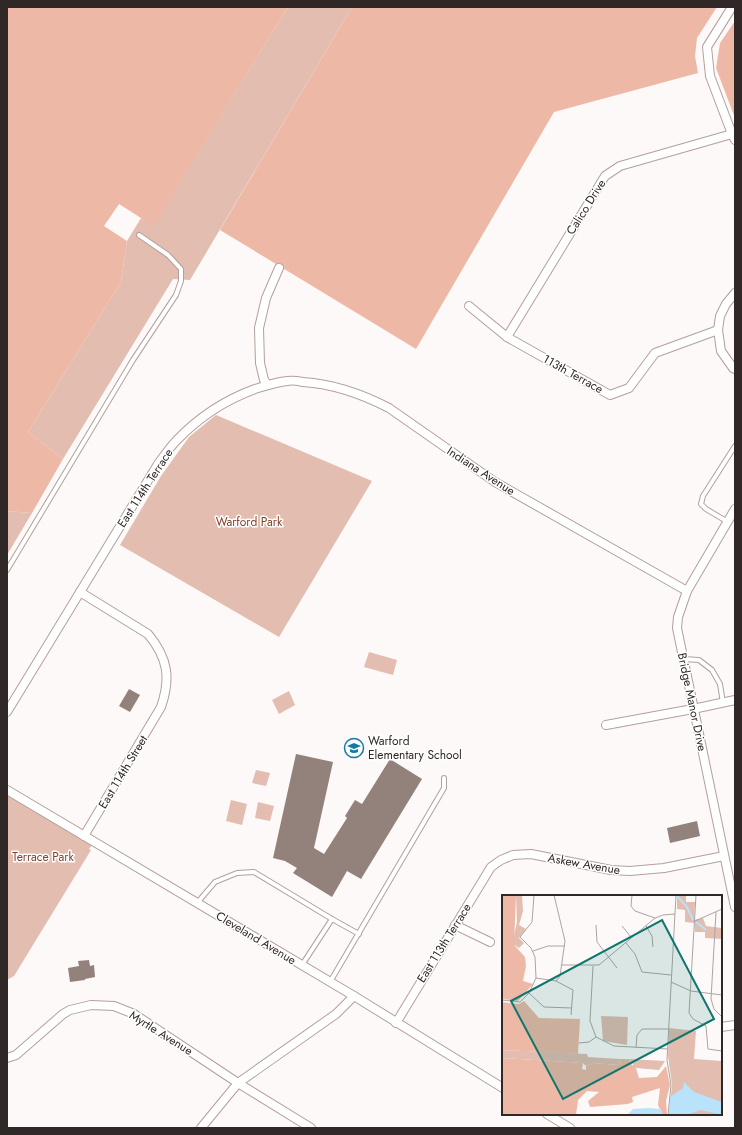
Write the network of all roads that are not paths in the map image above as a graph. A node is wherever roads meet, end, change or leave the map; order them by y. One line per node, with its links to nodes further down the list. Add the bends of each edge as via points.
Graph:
1 (732, 7): 2 (street, via 706,47 710,76)
2 (733, 137): 8 (street, Calico Drive, via 620,166 605,176)
3 (139, 235): 14 (lane, via 168,255 180,269 181,282 176,295)
4 (279, 268): 10 (street, via 266,298 259,328 260,363 264,380)
5 (735, 293): 7 (street, via 720,316)
6 (469, 306): 8 (street, 113th Terrace)
7 (718, 330): 8 (street, 113th Terrace, via 655,353 629,388 610,395); 9 (street, via 721,351)
8 (507, 337)
9 (735, 369)
10 (268, 385): 15 (street, Indiana Avenue, via 288,381 316,382 375,400 495,482); 16 (street, East 114th Terrace, via 218,406 176,441 158,464)
11 (735, 446): 13 (lane, via 703,496 702,504)
12 (735, 509): 13 (street, Bridge Manor Drive)
13 (728, 522): 15 (street, Bridge Manor Drive)
14 (7, 570)
15 (687, 591): 17 (street, Bridge Manor Drive, via 676,628)
16 (80, 592): 21 (street, East 114th Terrace); 25 (street, East 114th Street, via 148,634 163,656 167,677 161,707)
17 (683, 659): 19 (lane, via 699,660 712,670 720,684); 20 (street, Bridge Manor Drive)
18 (735, 700): 19 (street)
19 (724, 703): 20 (street)
20 (693, 709): 22 (street); 26 (street, Bridge Manor Drive)
21 (7, 712)
22 (606, 725)
23 (444, 778): 32 (lane, via 444,788)
24 (7, 790): 25 (street, Cleveland Avenue)
25 (84, 836): 28 (street, Cleveland Avenue)
26 (724, 856): 27 (street, Askew Avenue, via 664,868 630,871 611,870 531,854 513,855); 29 (street, Bridge Manor Drive)
27 (494, 865): 31 (street, East 113th Terrace)
28 (197, 903): 30 (lane, via 215,882 237,873 254,872); 34 (street, Cleveland Avenue)
29 (735, 904)
30 (332, 919): 32 (lane); 34 (lane)
31 (455, 925): 33 (street); 37 (street, East 113th Terrace)
32 (358, 934): 35 (lane)
33 (490, 942)
34 (302, 965): 35 (street, Cleveland Avenue)
35 (330, 982): 36 (street, Cleveland Avenue)
36 (354, 996): 37 (street, Cleveland Avenue); 41 (street, via 336,1014)
37 (396, 1023): 42 (street, Cleveland Avenue)
38 (735, 1025): 39 (street)
39 (722, 1027)
40 (7, 1058): 41 (street, Myrtle Avenue, via 16,1055 70,1010 92,1005 114,1006 134,1014)
41 (238, 1083): 44 (street); 45 (street, Myrtle Avenue)
42 (502, 1087)
43 (549, 1115): 46 (street)
44 (201, 1128)
45 (312, 1128)
46 (570, 1128)

